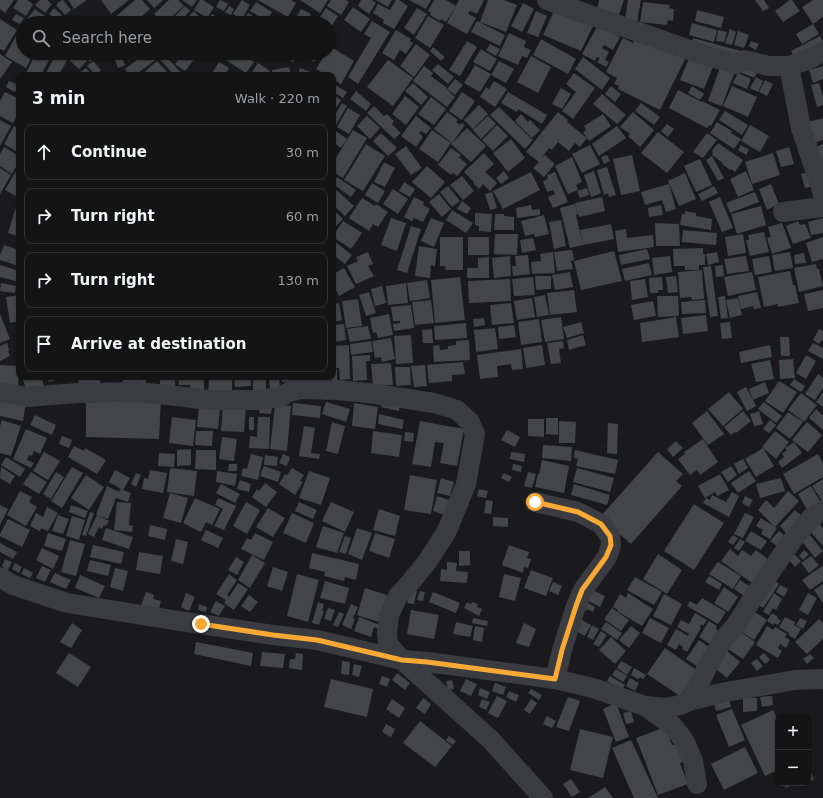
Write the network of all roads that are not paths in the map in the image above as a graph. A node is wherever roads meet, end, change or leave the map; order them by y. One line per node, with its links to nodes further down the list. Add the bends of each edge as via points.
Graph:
1 (548, 0): 3 (street, via 735,64 744,60 769,66)
2 (823, 52): 3 (street)
3 (789, 66): 4 (street, via 801,128)
4 (823, 194)
5 (823, 207): 6 (street)
6 (783, 212)
7 (0, 392): 11 (street, via 47,396 136,392 208,400 251,400 280,397 300,389 338,390 434,403 457,410 470,422 475,434 466,484 447,532 427,562 398,596 389,615 388,644)
8 (535, 502): 12 (street, via 578,512 601,524 610,536 611,545 606,557 582,590)
9 (823, 510): 14 (street, via 811,518 794,538 736,626 723,640)
10 (0, 578): 11 (street, via 13,585 67,603 317,640)
11 (402, 660): 12 (street); 17 (street, via 491,740)
12 (555, 679): 15 (street, via 593,688)
13 (823, 679): 14 (street, via 795,680)
14 (689, 701): 15 (street, via 667,708)
15 (645, 706): 16 (street, via 673,726 685,742 693,761)
16 (698, 784)
17 (543, 798)

